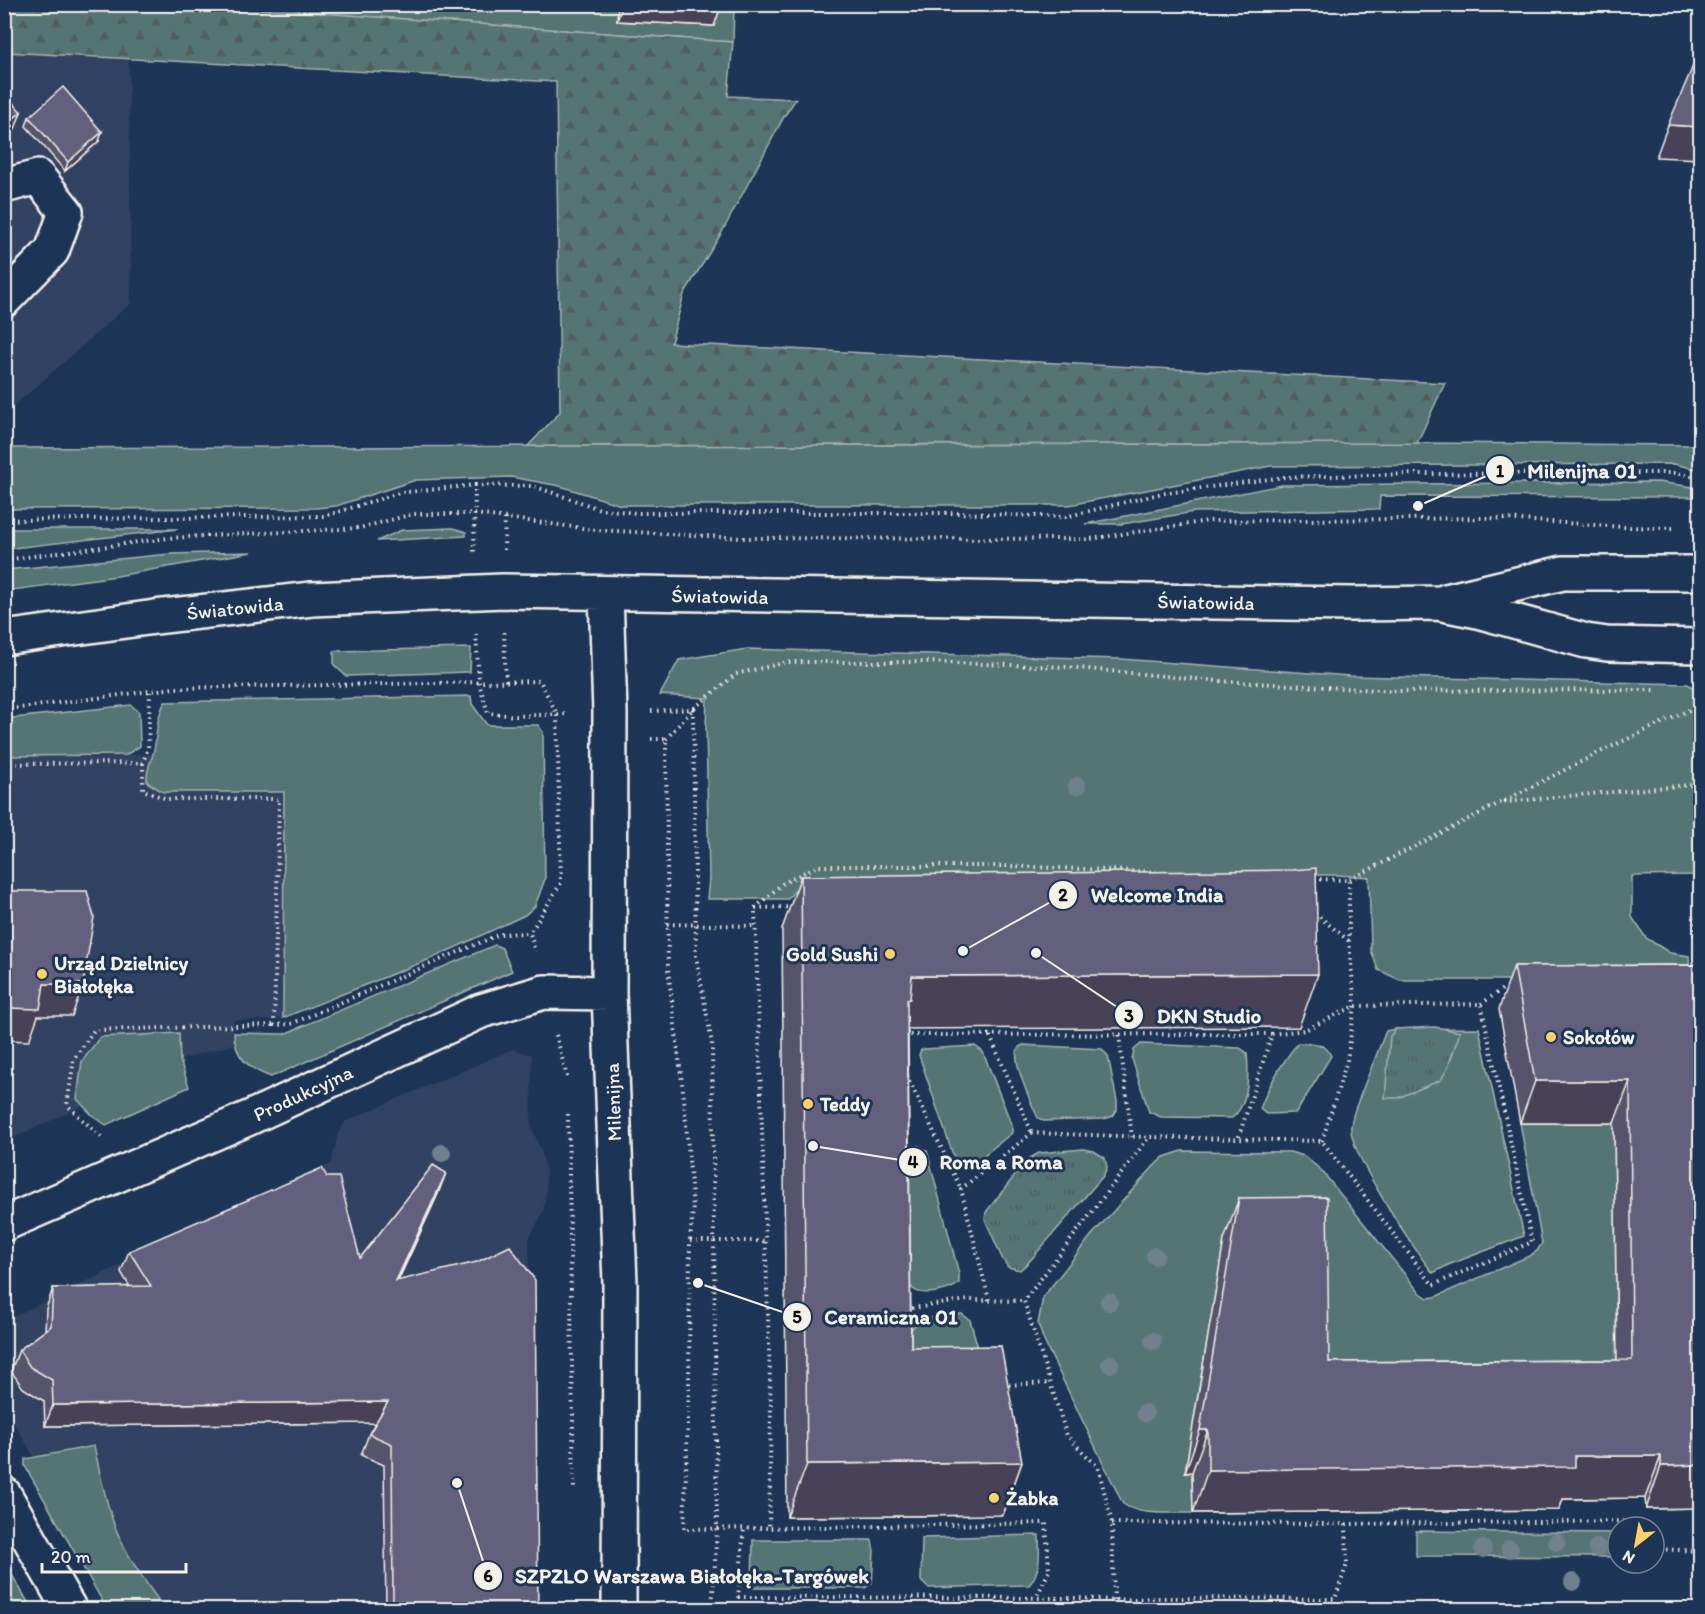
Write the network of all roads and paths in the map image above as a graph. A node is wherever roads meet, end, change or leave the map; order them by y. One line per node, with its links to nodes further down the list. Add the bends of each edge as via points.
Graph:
1 (4, 186): 2 (street, via 38,177 66,212 52,251)
2 (4, 300)
3 (1701, 478): 4 (path, via 1674,473 1284,477 1159,494 1065,517 958,513 636,513 600,509 533,486)
4 (475, 485)
5 (193, 518): 6 (path)
6 (4, 520)
7 (1678, 528): 8 (path, via 1491,518 1208,521 1090,539 754,538 597,530 475,514 414,514 360,528 168,538)
8 (4, 560)
9 (1701, 573): 11 (street, Światowida, via 1563,573)
10 (606, 594): 11 (street, Światowida); 12 (street, Światowida, via 503,591 312,600); 18 (street, Milenijna)
11 (1438, 603): 13 (street, Światowida, via 1586,642)
12 (4, 638)
13 (1701, 646)
14 (1665, 690): 17 (path, via 1396,691 1066,667 788,662 736,674 693,709)
15 (150, 692): 20 (path, via 148,748)
16 (1701, 705): 23 (path)
17 (666, 739): 18 (path); 31 (path)
18 (610, 740): 19 (path); 37 (street, Milenijna)
19 (557, 741)
20 (143, 763): 21 (path); 40 (path, via 143,790 167,799 279,799)
21 (4, 764)
22 (1701, 784): 23 (path)
23 (1500, 803): 26 (path)
24 (1161, 872): 29 (path, via 1007,866 817,866 782,884)
25 (1314, 879): 26 (path)
26 (1349, 880): 35 (path)
27 (1701, 896): 34 (path)
28 (803, 907): 29 (path)
29 (755, 908): 32 (path)
30 (1314, 912): 35 (path)
31 (667, 924): 32 (path); 54 (path, via 668,969 692,1197)
32 (755, 926): 55 (path)
33 (530, 933): 40 (path, via 500,934 291,1024)
34 (1694, 936)
35 (1349, 941): 39 (path)
36 (1516, 988): 38 (path, via 1504,988)
37 (609, 993): 53 (street, Produkcyjna, via 544,992 481,1011 249,1118); 74 (street, Milenijna, via 620,1283)
38 (1481, 1004): 39 (path); 51 (path, via 1532,1242 1433,1285)
39 (1354, 1006): 41 (path, via 1305,1030); 51 (path, via 1347,1061)
40 (274, 1025): 47 (path, via 94,1030 74,1059 67,1105)
41 (1272, 1034): 42 (path); 50 (path)
42 (1119, 1035): 43 (path); 48 (path)
43 (990, 1036): 44 (path, via 902,1035); 46 (path)
44 (902, 1045)
45 (906, 1075): 52 (path)
46 (1032, 1133): 48 (path); 52 (path)
47 (102, 1137)
48 (1132, 1137): 49 (path)
49 (1149, 1137): 50 (path); 57 (path)
50 (1238, 1139): 51 (path)
51 (1322, 1141)
52 (961, 1189): 56 (path)
53 (4, 1224)
54 (690, 1241): 55 (path); 65 (path, via 684,1528)
55 (766, 1241): 66 (path, via 771,1411)
56 (989, 1300): 57 (path); 58 (path)
57 (1024, 1301): 59 (path)
58 (899, 1310)
59 (1050, 1383): 60 (path); 63 (path, via 1068,1436 1098,1467)
60 (997, 1385)
61 (4, 1494): 73 (street)
62 (1606, 1521): 64 (path)
63 (1112, 1523): 64 (path); 72 (path)
64 (1346, 1524): 71 (path, via 1347,1564 1335,1599)
65 (744, 1528): 66 (path); 69 (path)
66 (769, 1528): 70 (path, via 1046,1523 1049,1570)
67 (1666, 1550): 68 (path)
68 (1701, 1551)
69 (738, 1597): 70 (path); 75 (path)
70 (1036, 1598): 72 (path)
71 (1155, 1598): 72 (path); 76 (path)
72 (1114, 1600)
73 (70, 1610)
74 (619, 1610)
75 (737, 1610)
76 (1154, 1610)

